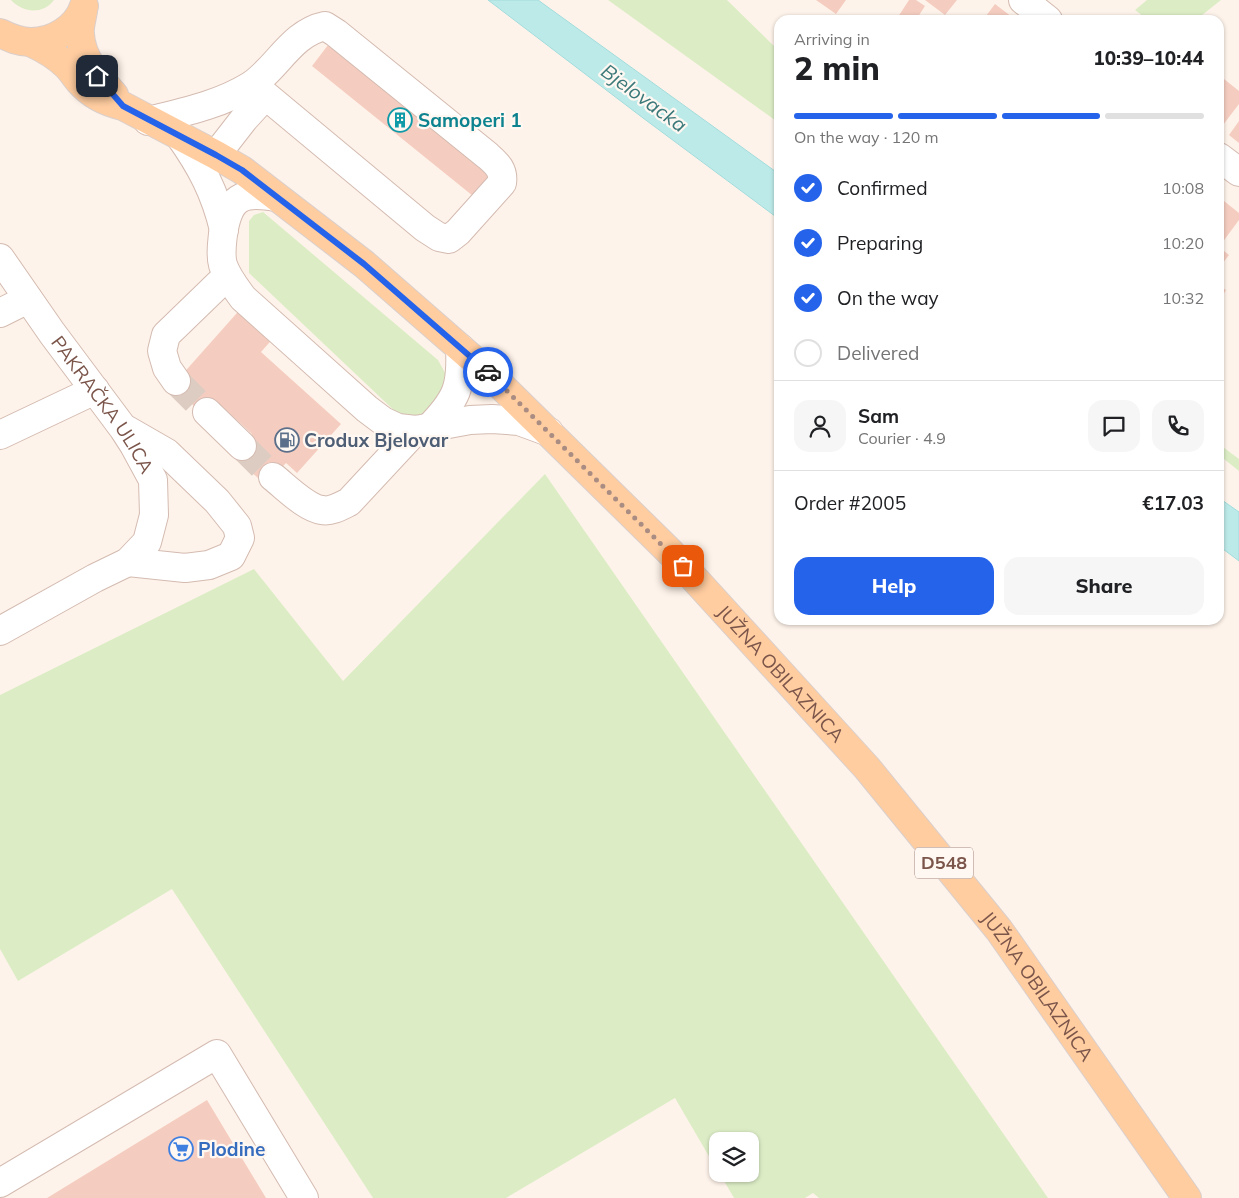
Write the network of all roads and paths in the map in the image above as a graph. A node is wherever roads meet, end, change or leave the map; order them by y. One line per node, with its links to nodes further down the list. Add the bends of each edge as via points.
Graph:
1 (1023, 0): 3 (street)
2 (84, 5): 4 (main road, D548, via 73,24 61,34 46,40); 6 (main road, JUŽNA OBILAZNICA / D548, via 80,34 85,54 97,76)
3 (1042, 15)
4 (12, 41): 6 (main road, JUŽNA OBILAZNICA / D548, via 47,50 94,95)
5 (259, 90): 5 (street, via 439,237 449,239 458,232 502,183 500,167 488,156 325,26 312,29 301,37); 7 (street); 9 (street, via 244,119)
6 (123, 106): 7 (main road, JUŽNA OBILAZNICA / D548)
7 (148, 121): 8 (main road, JUŽNA OBILAZNICA / D548)
8 (179, 135): 9 (main road, JUŽNA OBILAZNICA / D548); 13 (street, via 207,179)
9 (216, 155): 12 (main road, JUŽNA OBILAZNICA / D548, via 242,170)
10 (1224, 161): 11 (street)
11 (1239, 172)
12 (276, 197): 13 (street, via 258,194 236,202 229,210); 18 (main road, JUŽNA OBILAZNICA / D548, via 364,264)
13 (224, 230): 15 (street, via 222,263)
14 (0, 258): 16 (street, PAKRAČKA ULICA)
15 (227, 276): 19 (street, via 166,335 162,351 167,368); 23 (street, via 243,298 367,409 398,428)
16 (28, 299): 17 (street); 20 (street, PAKRAČKA ULICA)
17 (0, 313)
18 (460, 348): 23 (street, via 458,390 446,410); 24 (main road, JUŽNA OBILAZNICA / D548)
19 (176, 381)
20 (95, 390): 22 (street, PAKRAČKA ULICA); 25 (street)
21 (207, 412): 26 (street)
22 (123, 428): 28 (street, PAKRAČKA ULICA, via 153,480 154,488 154,516 148,542); 28 (street, via 167,453 218,501 238,526 240,538 231,556 209,565 185,568)
23 (423, 429): 24 (street, via 492,419 518,421); 27 (street, via 349,502 338,508 322,510 305,502)
24 (549, 432): 32 (main road, JUŽNA OBILAZNICA / D548, via 671,553 867,768 999,930)
25 (0, 435)
26 (242, 446)
27 (273, 476)
28 (128, 562): 29 (street, PAKRAČKA ULICA)
29 (0, 632)
30 (0, 1183): 31 (street, via 217,1054)
31 (304, 1198)
32 (1188, 1198)

